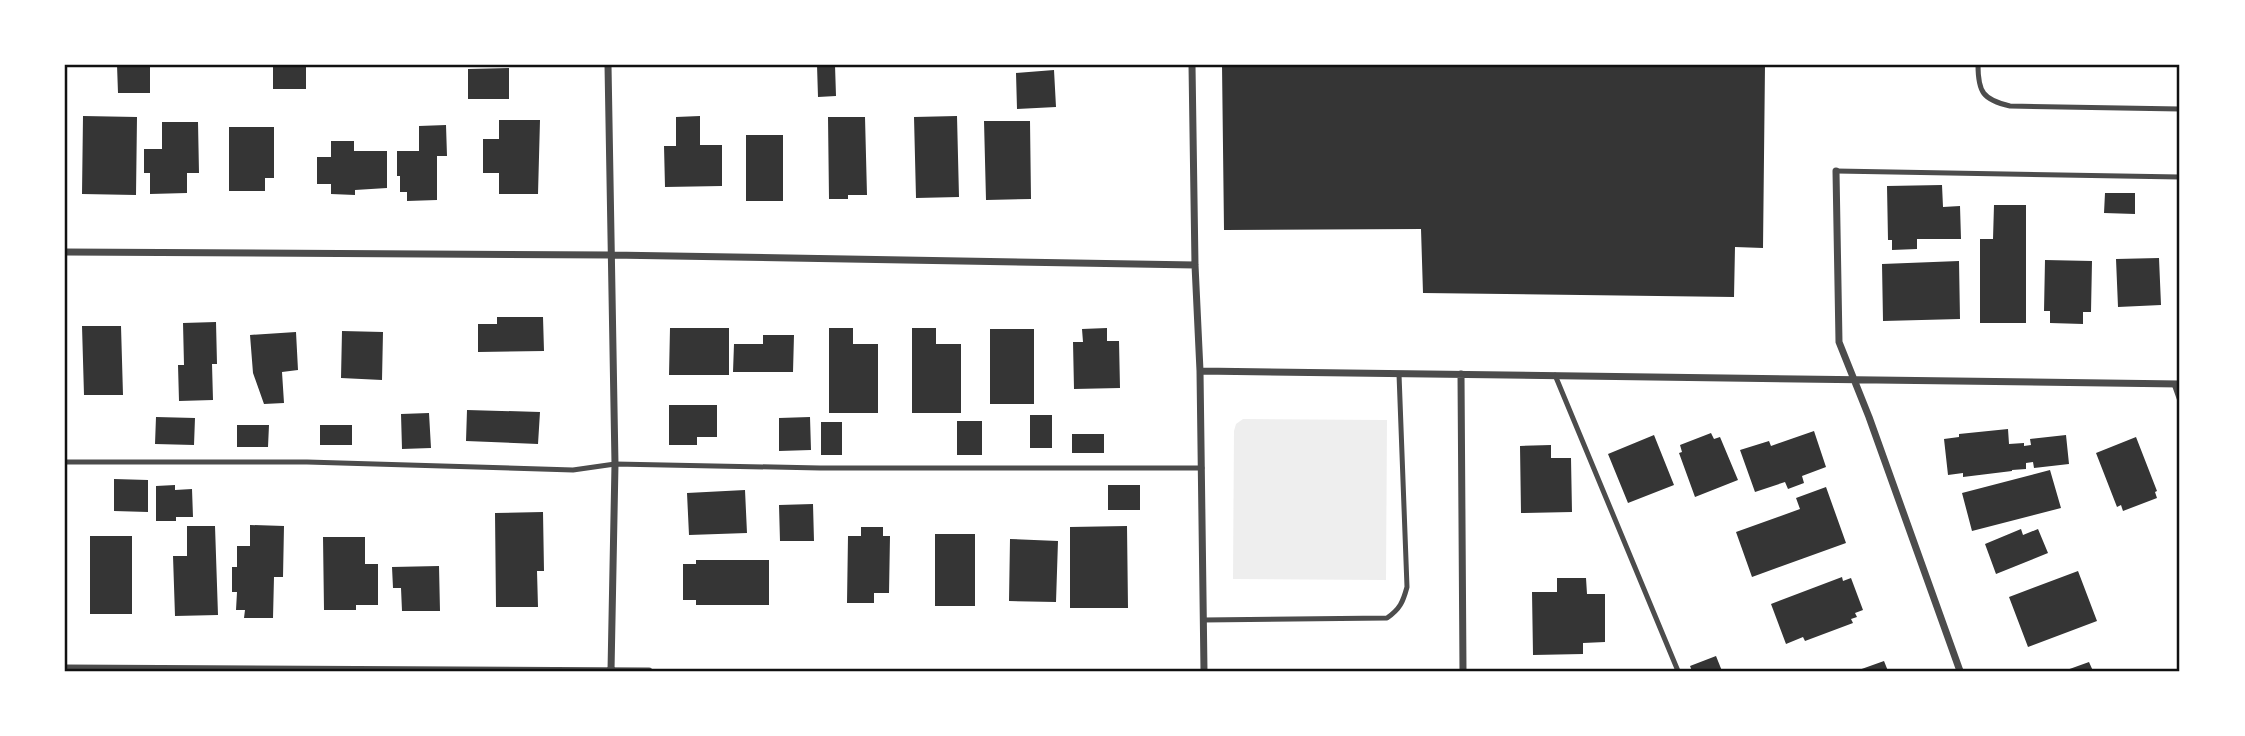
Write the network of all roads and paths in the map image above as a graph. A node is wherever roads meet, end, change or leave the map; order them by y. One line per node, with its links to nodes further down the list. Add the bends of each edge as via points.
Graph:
1 (608, 65): 8 (street)
2 (1192, 65): 9 (street)
3 (1979, 65): 4 (lane, via 1980,89 2010,106)
4 (2180, 109)
5 (1836, 171): 6 (lane); 14 (street, via 1839,342)
6 (2180, 177)
7 (65, 252): 8 (street)
8 (611, 254): 9 (street); 18 (street)
9 (1195, 265): 10 (street)
10 (1200, 371): 11 (street); 19 (street)
11 (1399, 374): 12 (street); 20 (lane, via 1407,587 1397,611 1387,618)
12 (1461, 374): 13 (street); 25 (street)
13 (1555, 375): 14 (street); 26 (lane)
14 (1854, 380): 15 (street); 27 (street)
15 (2177, 384): 16 (lane)
16 (2180, 401)
17 (65, 462): 18 (lane, via 307,462 573,470)
18 (615, 464): 19 (lane); 22 (street)
19 (1202, 468): 20 (street)
20 (1203, 620): 24 (street)
21 (65, 668): 22 (street)
22 (611, 671): 23 (street)
23 (649, 671)
24 (1204, 671)
25 (1463, 671)
26 (1678, 671)
27 (1960, 671)

